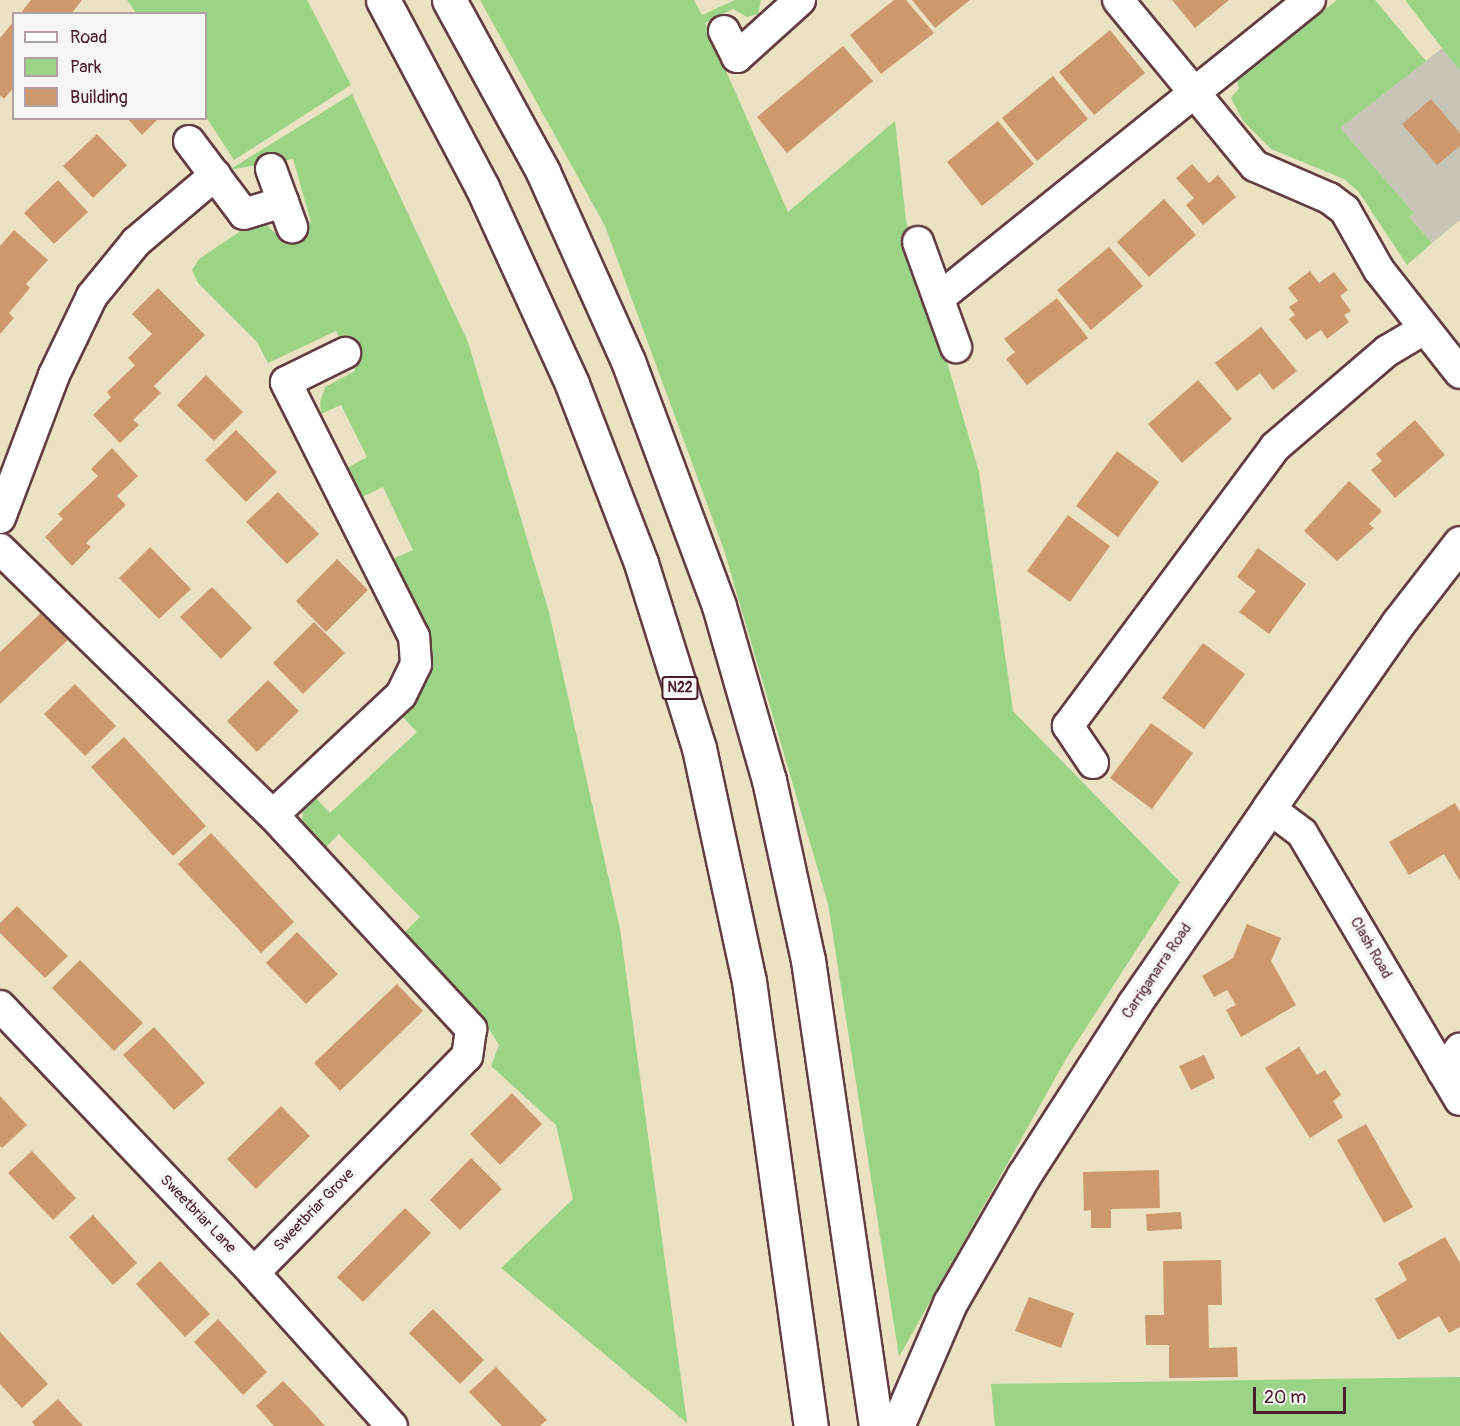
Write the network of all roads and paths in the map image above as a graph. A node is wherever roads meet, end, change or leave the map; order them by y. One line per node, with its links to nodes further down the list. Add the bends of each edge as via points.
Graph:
1 (383, 0): 28 (main road, N22, via 482,187 572,384 641,563 699,748 749,981)
2 (449, 0): 29 (main road, via 543,172 623,350 719,606 769,780 808,960)
3 (800, 0): 6 (street, via 737,57)
4 (1118, 0): 7 (street)
5 (1310, 0): 7 (street)
6 (724, 31)
7 (1195, 96): 12 (street); 13 (street, via 1255,165 1329,198 1345,210 1379,270)
8 (189, 141): 10 (street)
9 (271, 169): 10 (street, via 288,214 244,214)
10 (215, 175): 17 (street, via 136,242 92,296 54,375)
11 (918, 242): 12 (street)
12 (939, 298): 14 (street)
13 (1424, 329): 16 (street); 20 (street, via 1387,351 1275,447 1068,726)
14 (956, 347)
15 (345, 353): 22 (street, via 286,382 414,636 416,664 401,695)
16 (1460, 373)
17 (0, 518)
18 (1460, 543): 21 (main road, Carriganarra Road, via 1398,623)
19 (0, 549): 22 (street)
20 (1093, 764)
21 (1269, 808): 24 (street, Clash Road, via 1302,833); 30 (main road, Carriganarra Road, via 1134,1004 1024,1175 950,1303)
22 (273, 815): 26 (street, Sweetbriar Grove, via 471,1029 473,1038 467,1056)
23 (0, 1006): 26 (street, Sweetbriar Lane)
24 (1451, 1060): 25 (street, Clash Road)
25 (1460, 1100)
26 (254, 1272): 27 (street, Sweetbriar Lane)
27 (392, 1426)
28 (811, 1426)
29 (876, 1426)
30 (897, 1426)

